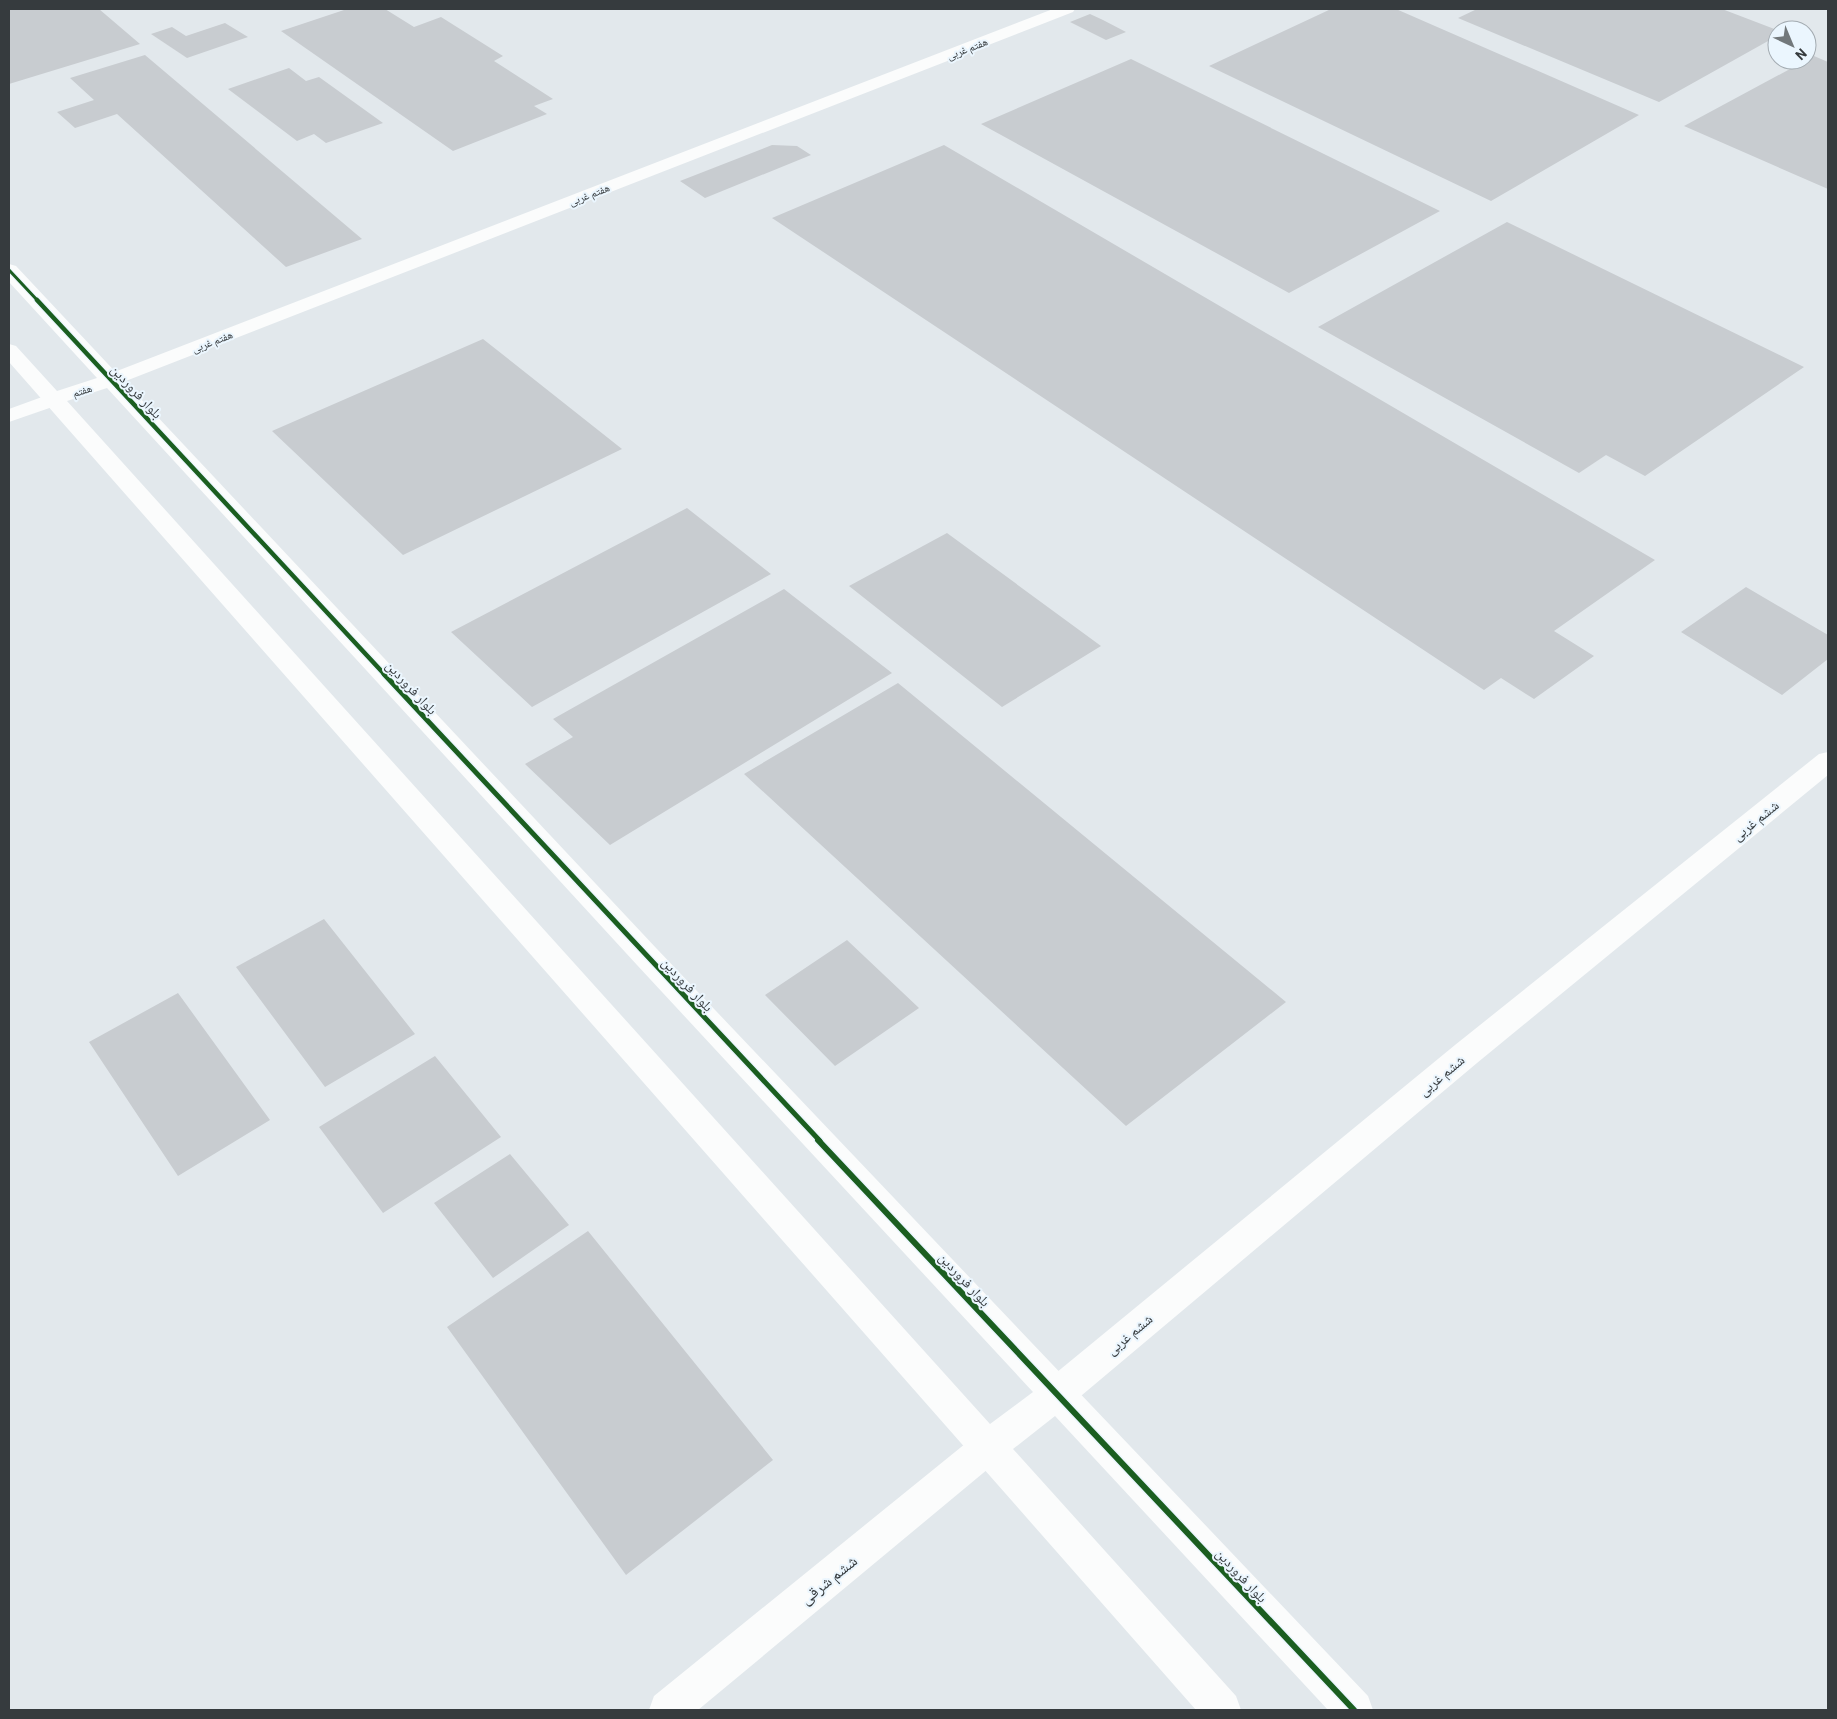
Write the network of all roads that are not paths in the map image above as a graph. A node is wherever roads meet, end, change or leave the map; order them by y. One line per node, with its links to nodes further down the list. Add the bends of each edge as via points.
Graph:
1 (1067, 9): 4 (street, هفتم غربی)
2 (9, 270): 4 (street, بلوار فروردین)
3 (9, 350): 5 (street)
4 (111, 380): 5 (street, هفتم); 8 (street, بلوار فروردین)
5 (53, 399): 6 (street, هفتم); 9 (street)
6 (9, 416)
7 (1828, 761): 8 (street, ششم غربی, via 1466,1054)
8 (1057, 1394): 9 (street, ششم غربی); 12 (street, بلوار فروردین)
9 (988, 1447): 10 (street, ششم شرقی); 11 (street)
10 (668, 1710)
11 (1222, 1710)
12 (1354, 1710)

